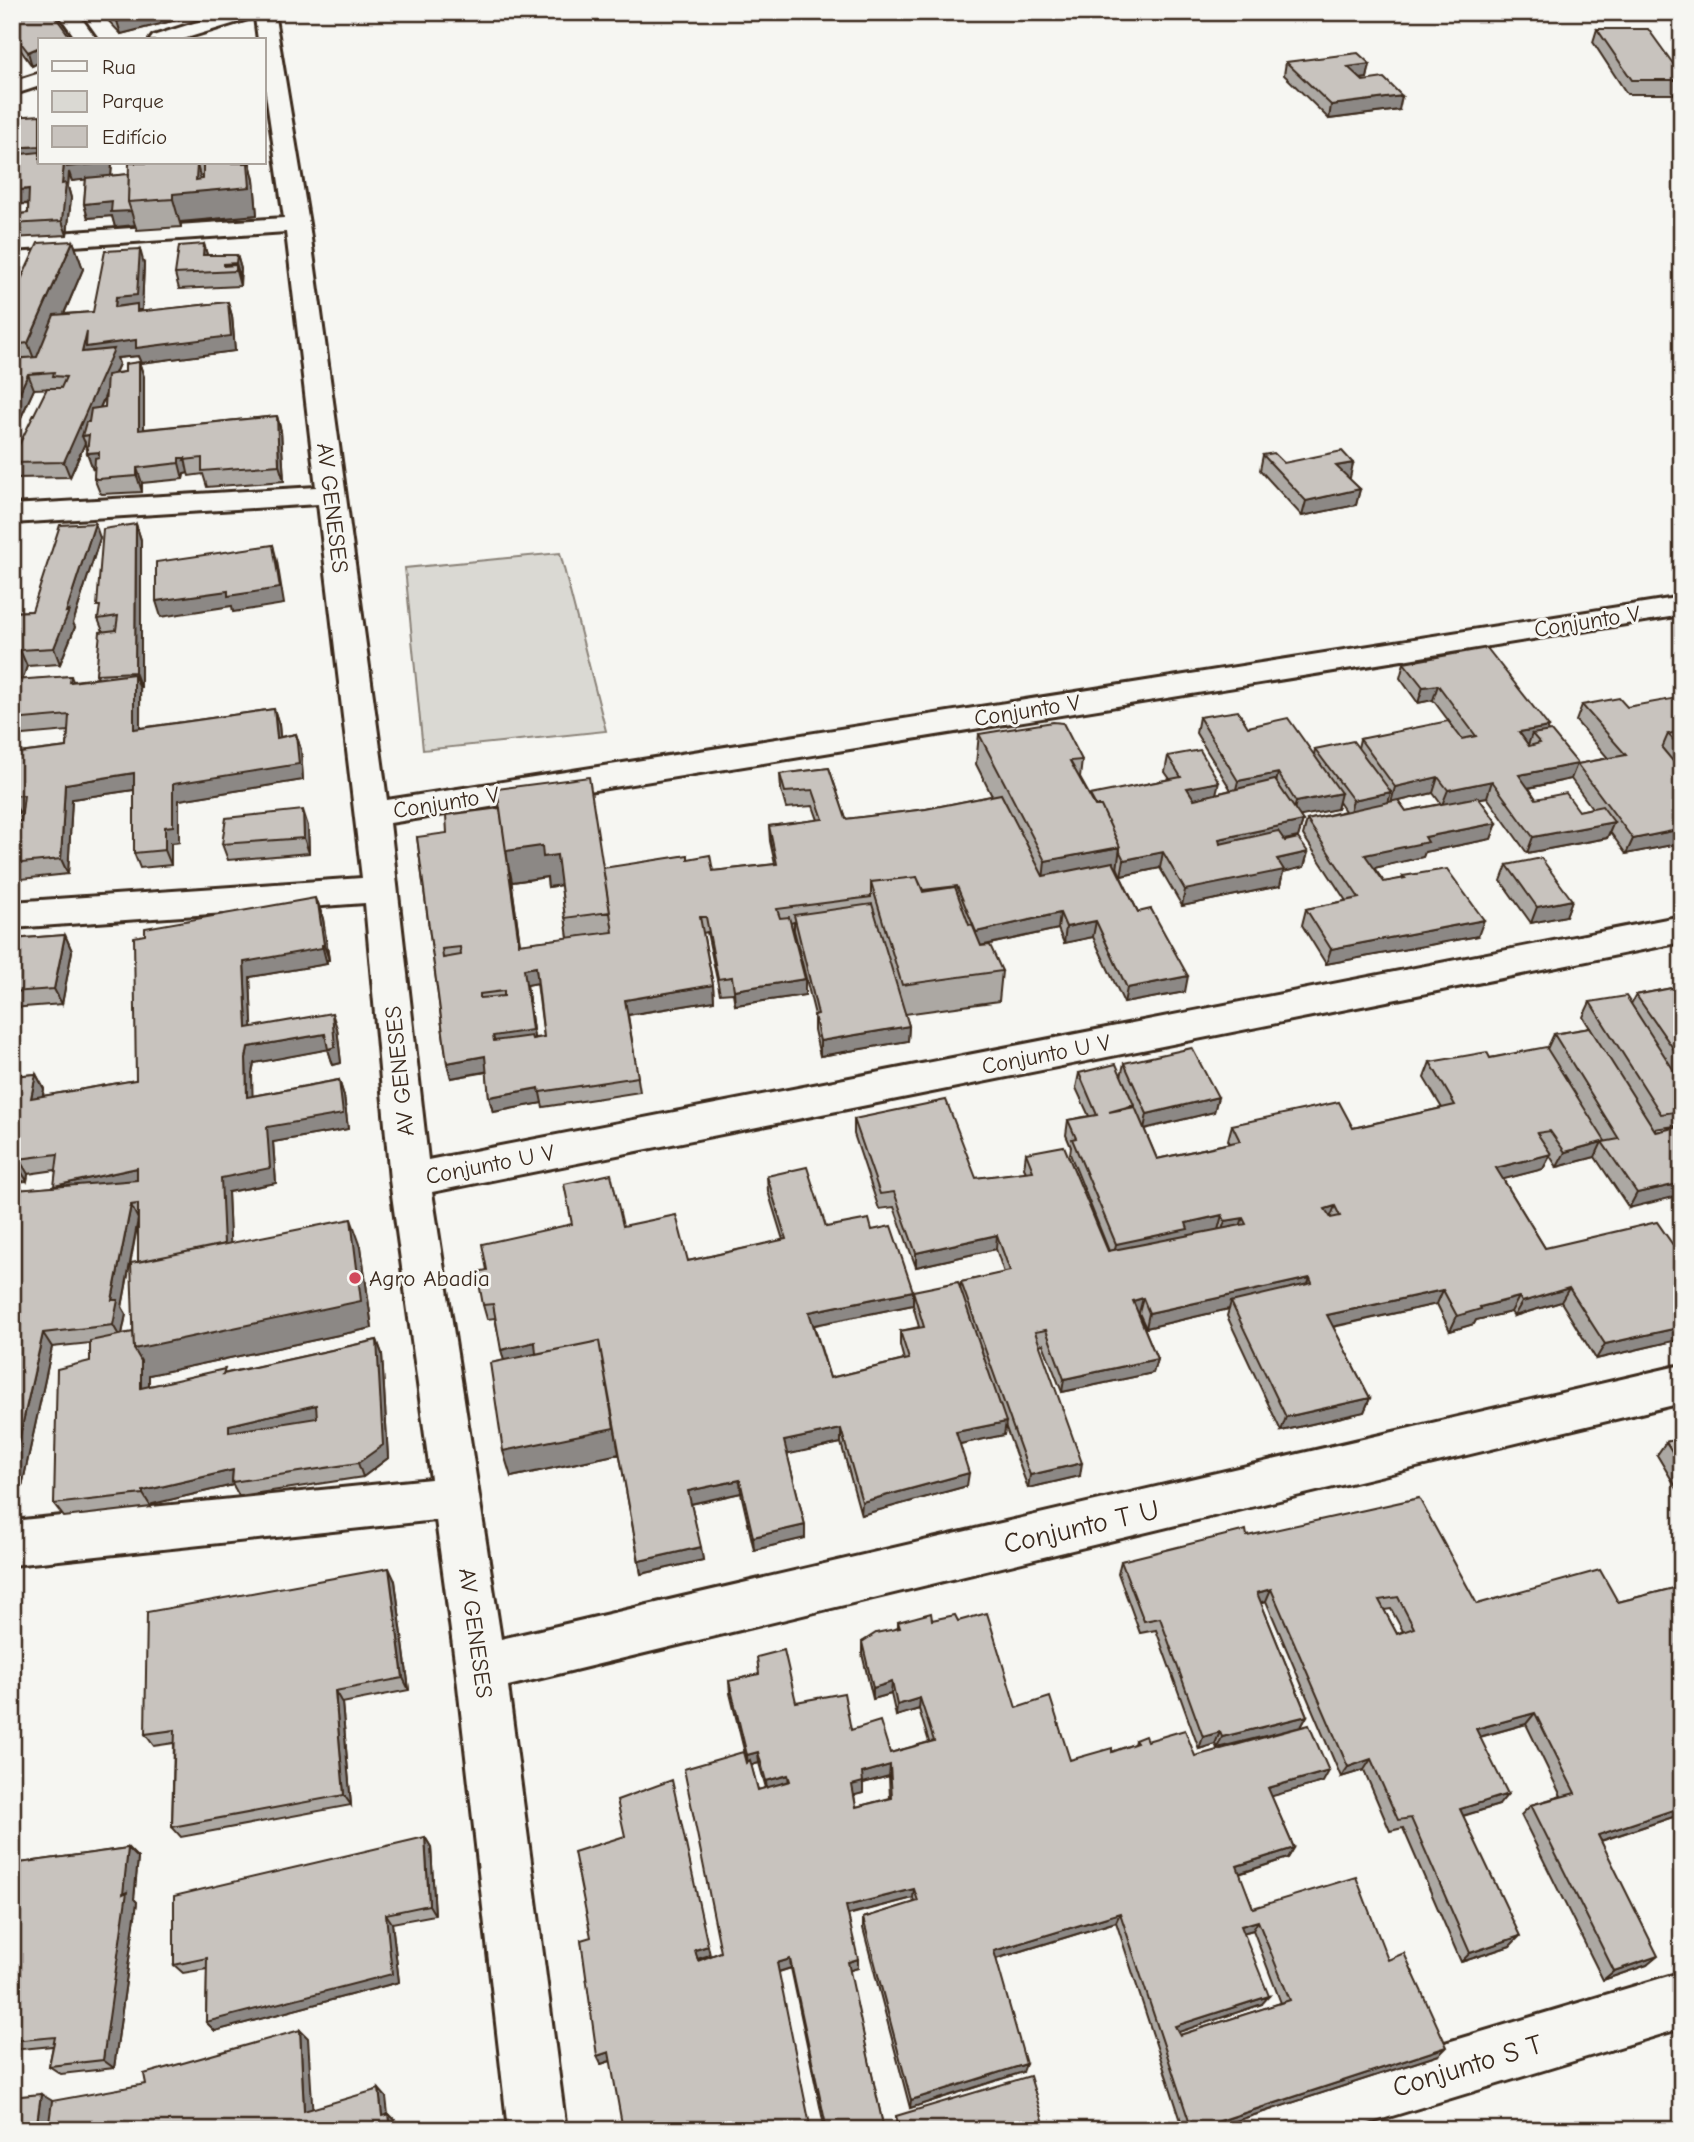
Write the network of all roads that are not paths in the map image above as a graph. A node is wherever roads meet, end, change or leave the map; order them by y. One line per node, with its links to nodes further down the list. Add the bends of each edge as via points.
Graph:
1 (67, 12): 4 (street)
2 (250, 12): 5 (street)
3 (264, 12): 8 (street, AV GENESES)
4 (86, 38)
5 (166, 38)
6 (38, 80): 7 (street)
7 (12, 89)
8 (297, 224): 9 (street); 10 (street, AV GENESES)
9 (12, 243)
10 (331, 495): 11 (street); 13 (street, AV GENESES)
11 (12, 514)
12 (1682, 606): 13 (street, Conjunto V)
13 (372, 814): 14 (street, AV GENESES)
14 (381, 889): 15 (street); 17 (street, AV GENESES)
15 (12, 915)
16 (1682, 929): 17 (street, Conjunto U V)
17 (410, 1180): 19 (street, AV GENESES)
18 (1682, 1384): 21 (street, Conjunto T U)
19 (458, 1497): 20 (street); 21 (street, AV GENESES)
20 (12, 1543)
21 (481, 1668): 23 (street, AV GENESES)
22 (1682, 2000): 24 (street, Conjunto S T)
23 (537, 2130)
24 (1251, 2130)

